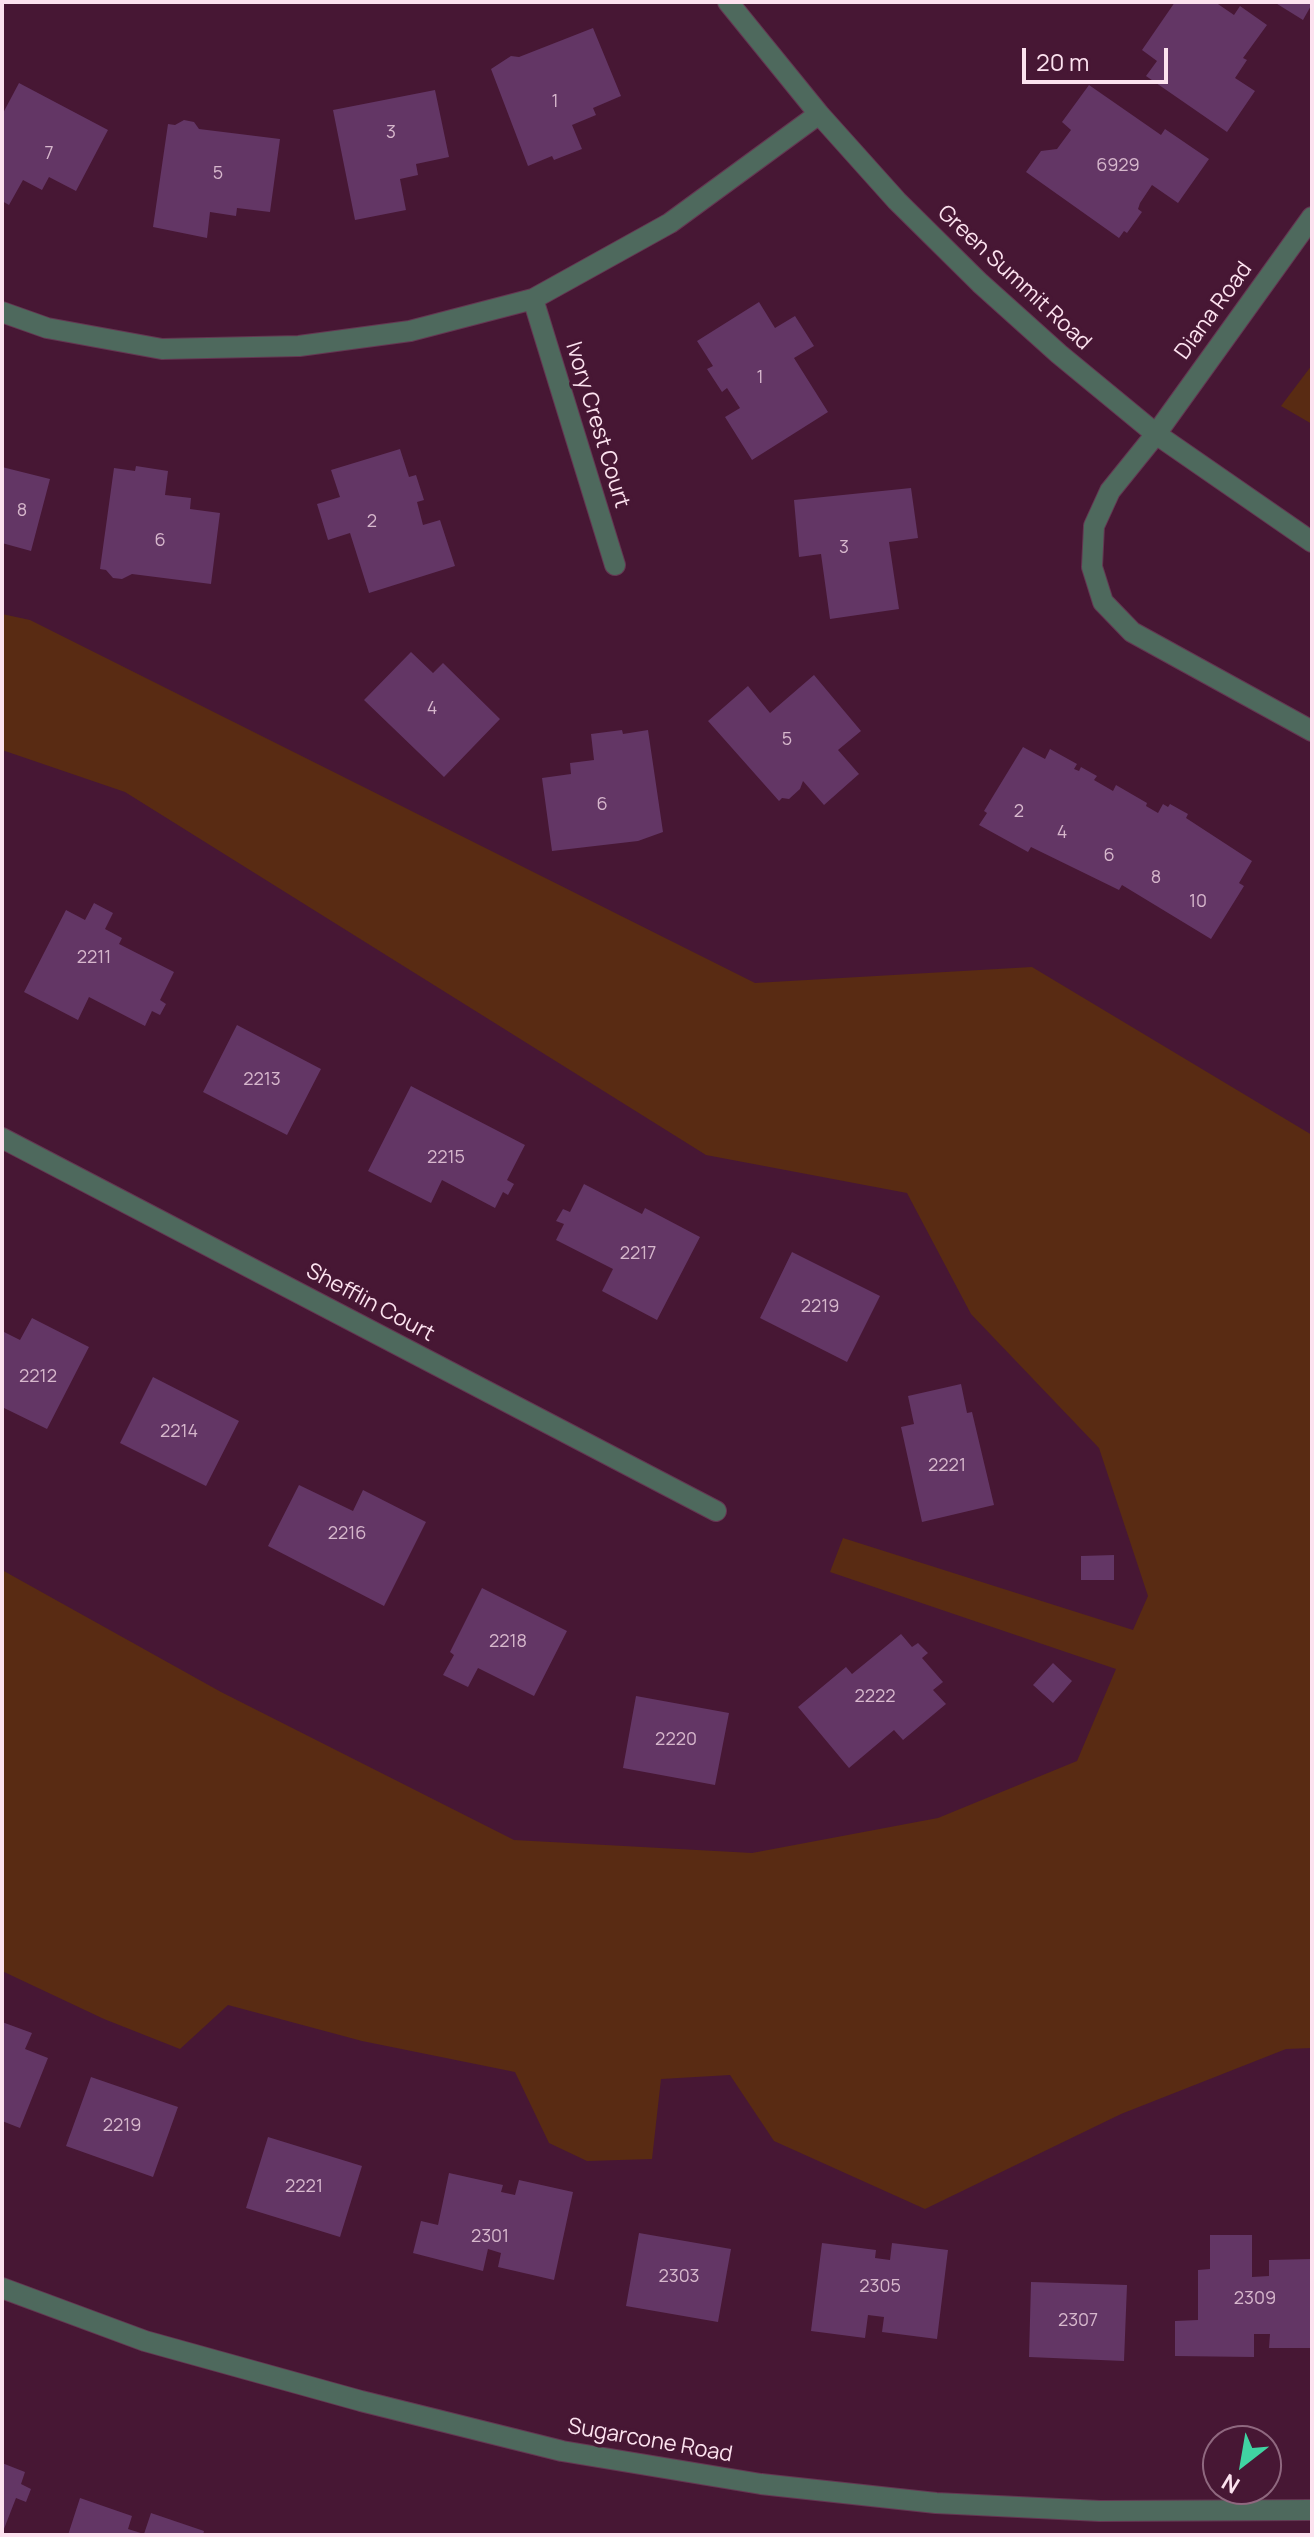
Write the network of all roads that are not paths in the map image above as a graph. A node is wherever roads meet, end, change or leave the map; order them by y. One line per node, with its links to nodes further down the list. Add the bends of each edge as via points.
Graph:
1 (728, 2): 2 (street, Green Summit Road)
2 (819, 114): 4 (street, via 670,223); 6 (street, Green Summit Road, via 980,283)
3 (1312, 217): 6 (street, Diana Road)
4 (533, 299): 5 (street, via 410,331 284,346 162,349 47,328); 8 (street, Ivory Crest Court)
5 (2, 312)
6 (1156, 434): 7 (street, Green Summit Road); 9 (street, Diana Road, via 1110,491 1094,526 1092,567 1103,602 1132,632)
7 (1312, 542)
8 (615, 565)
9 (1312, 731)
10 (2, 1138): 11 (street, Shefflin Court)
11 (716, 1511)
12 (2, 2288): 13 (street, Sugarcone Road, via 145,2341 578,2454 761,2484 936,2503 1100,2511)
13 (1312, 2510)

